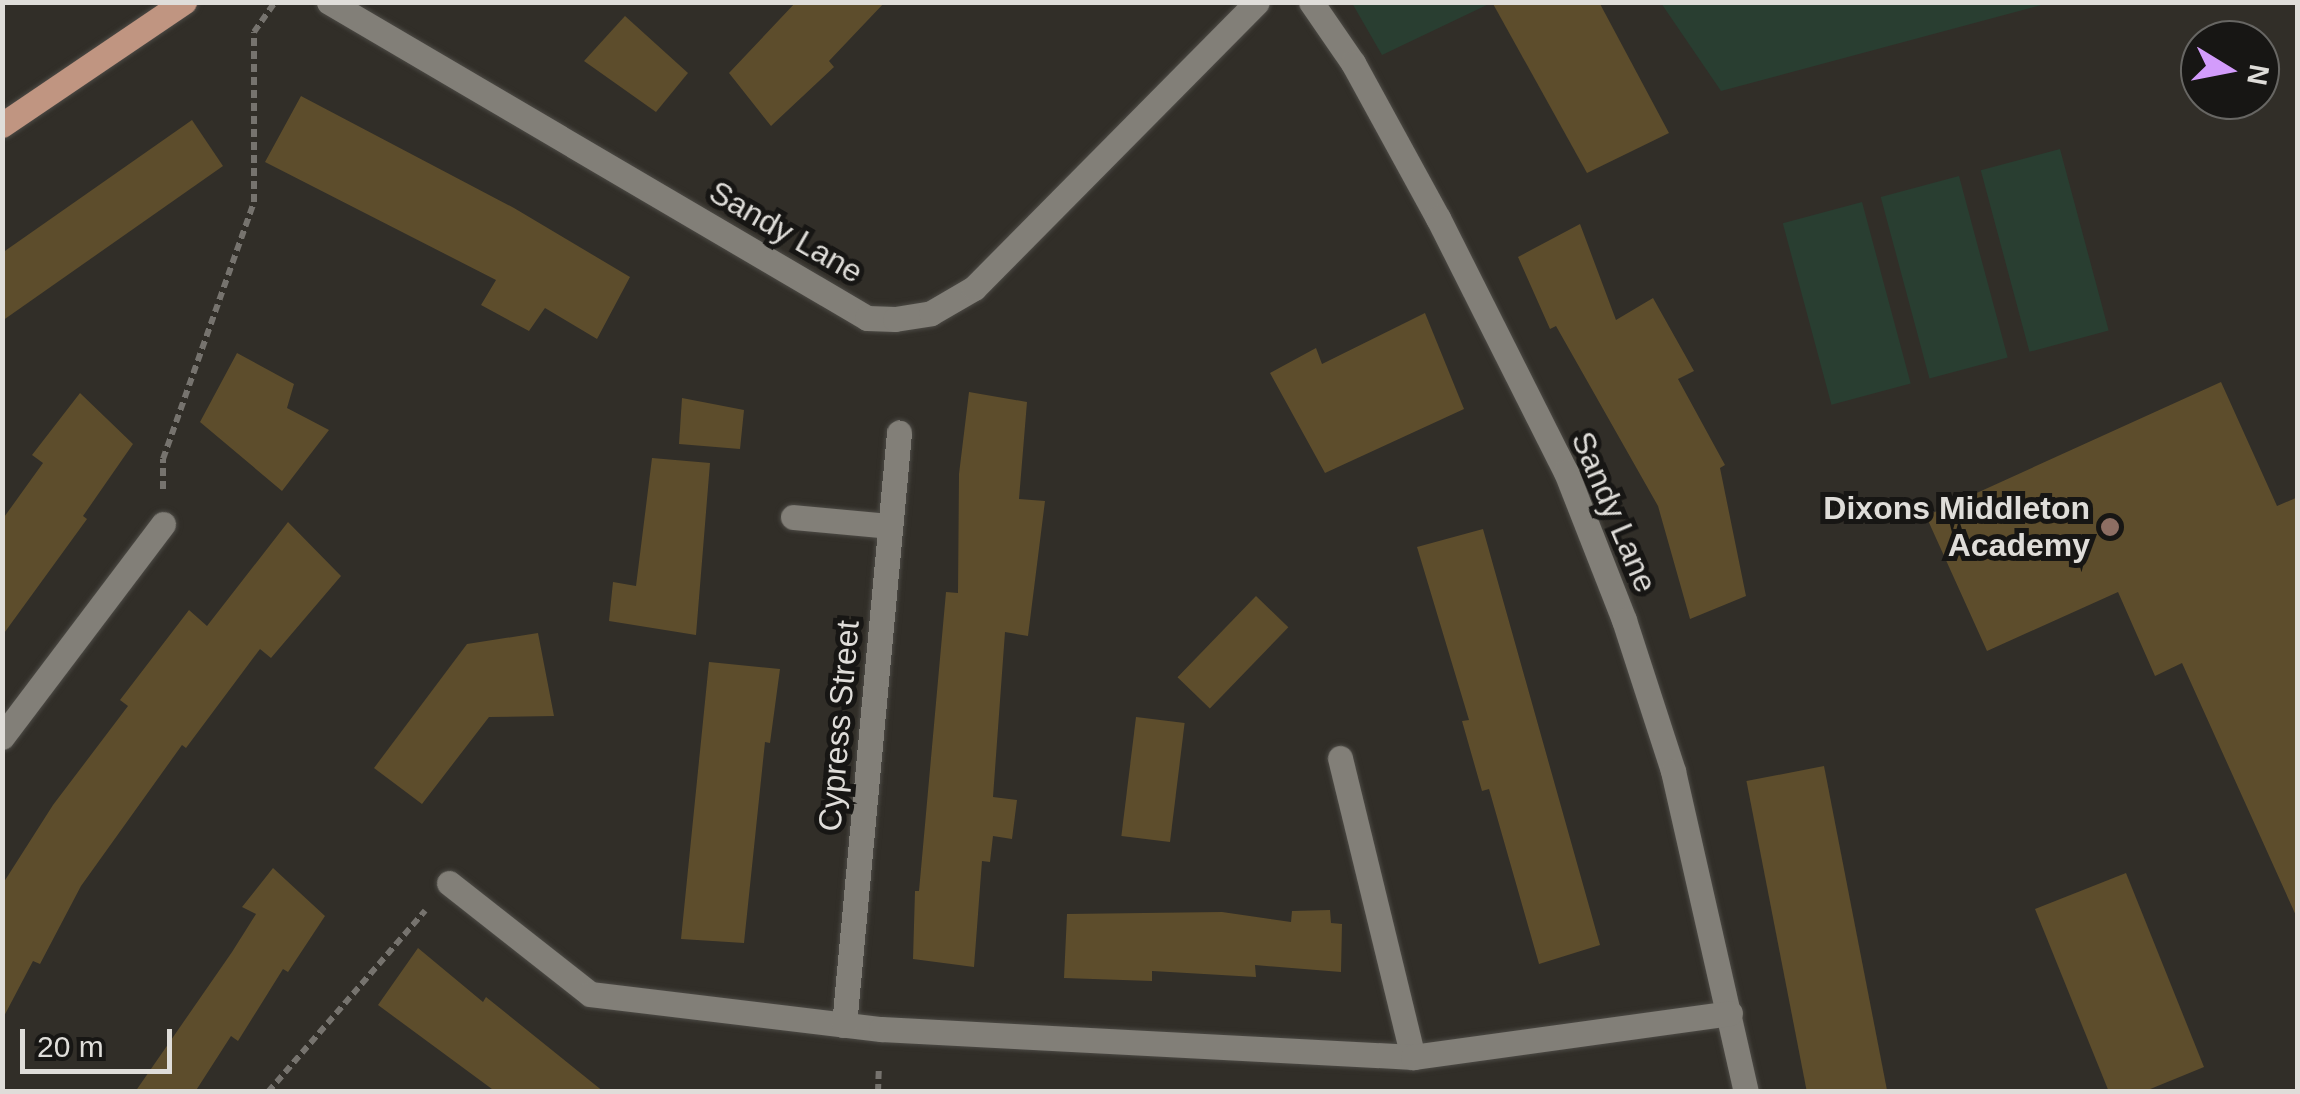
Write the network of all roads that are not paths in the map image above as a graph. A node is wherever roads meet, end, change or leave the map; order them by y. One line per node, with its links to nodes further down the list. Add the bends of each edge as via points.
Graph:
1 (184, 2): 5 (main road)
2 (329, 2): 3 (street, Sandy Lane, via 867,318 895,319 931,313 974,288)
3 (1258, 2)
4 (1312, 2): 13 (street, Sandy Lane, via 1438,218 1566,472 1673,771)
5 (2, 124)
6 (899, 433): 9 (street, Cypress Street)
7 (793, 517): 9 (street)
8 (163, 524): 10 (street)
9 (890, 526): 14 (street, Cypress Street)
10 (2, 737)
11 (1340, 758): 15 (street)
12 (449, 884): 14 (street, via 590,994)
13 (1730, 1013): 15 (street); 16 (street, Sandy Lane)
14 (844, 1025): 15 (street)
15 (1413, 1057)
16 (1746, 1092)

